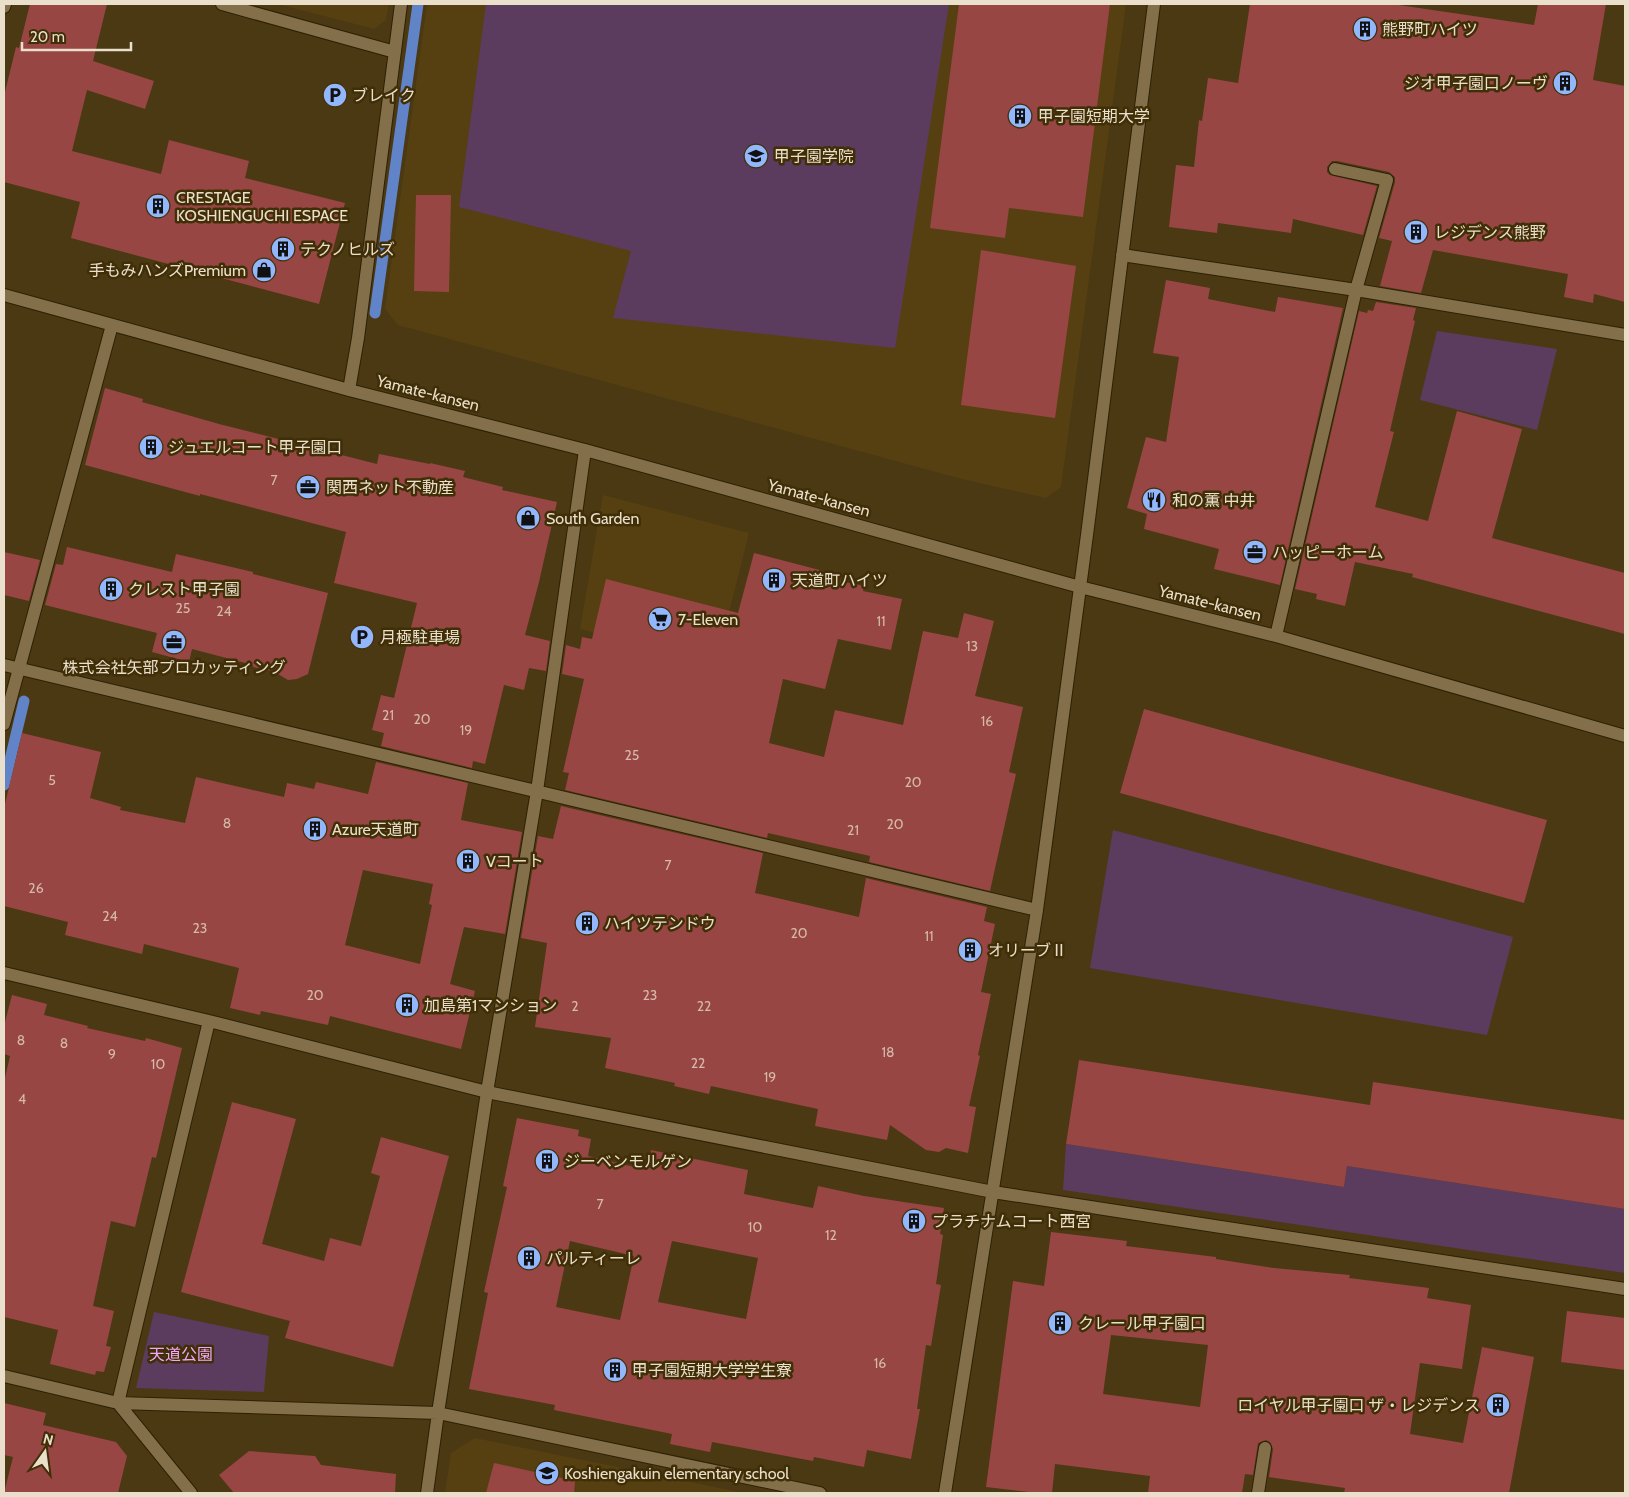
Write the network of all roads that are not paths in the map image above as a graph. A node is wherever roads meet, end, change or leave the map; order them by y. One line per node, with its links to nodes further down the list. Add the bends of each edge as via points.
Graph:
1 (222, 4): 4 (street)
2 (401, 4): 4 (street)
3 (1154, 4): 6 (street)
4 (395, 52): 11 (street)
5 (1335, 169): 7 (street, via 1387,180)
6 (1122, 255): 7 (street); 13 (street)
7 (1356, 290): 10 (street); 14 (street)
8 (4, 295): 9 (street, Yamate-kansen)
9 (112, 325): 11 (street, Yamate-kansen); 16 (street)
10 (1625, 335)
11 (349, 390): 12 (street, Yamate-kansen)
12 (585, 450): 13 (street, Yamate-kansen); 19 (street)
13 (1080, 587): 14 (street, Yamate-kansen); 20 (street)
14 (1276, 636): 18 (street, Yamate-kansen)
15 (4, 665): 16 (street)
16 (18, 668): 17 (street); 19 (street)
17 (4, 724)
18 (1625, 736)
19 (537, 792): 20 (street); 23 (street)
20 (1037, 910): 24 (street)
21 (4, 973): 22 (street)
22 (209, 1021): 23 (street); 27 (street)
23 (487, 1092): 24 (street); 28 (street)
24 (993, 1192): 25 (street); 33 (street)
25 (1625, 1290)
26 (4, 1376): 27 (street)
27 (118, 1403): 28 (street); 30 (street)
28 (438, 1413): 31 (street); 32 (street)
29 (1265, 1448): 34 (street)
30 (191, 1493)
31 (427, 1493)
32 (820, 1493)
33 (945, 1493)
34 (1258, 1493)

